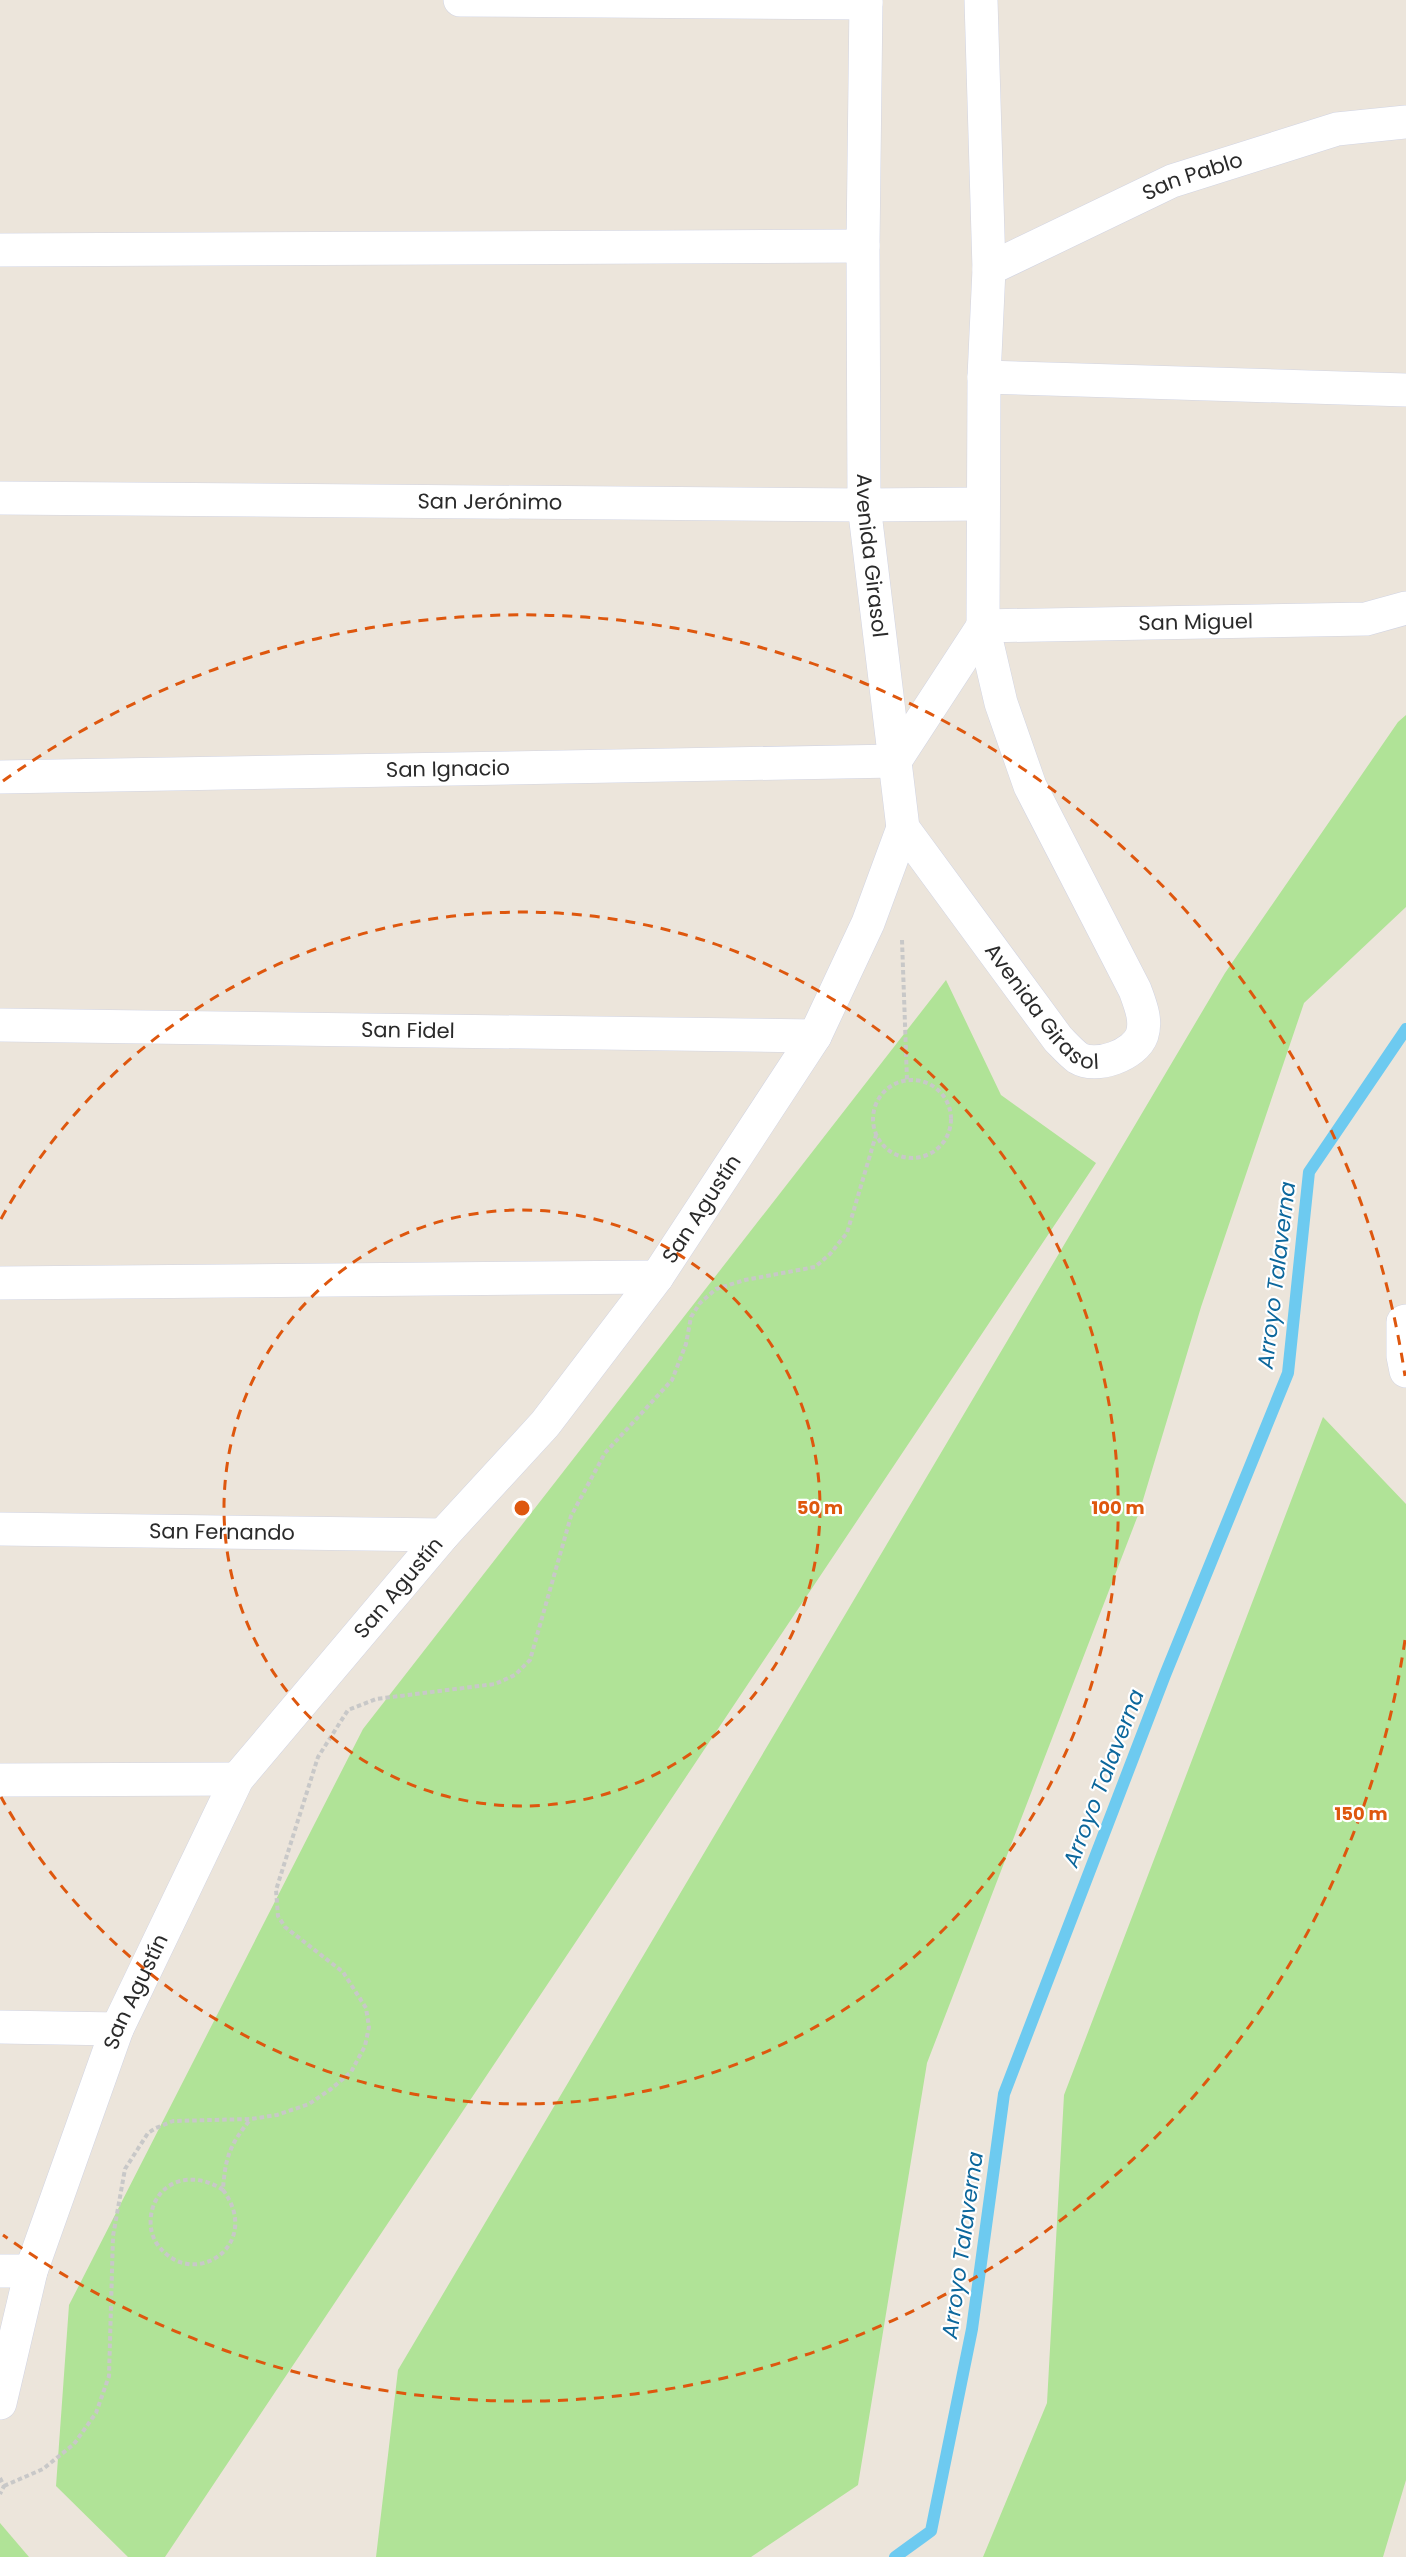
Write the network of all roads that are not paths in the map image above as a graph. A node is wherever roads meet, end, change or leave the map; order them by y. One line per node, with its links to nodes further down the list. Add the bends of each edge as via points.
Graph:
1 (460, 0): 3 (street)
2 (981, 0): 7 (street, Avenida Girasol)
3 (866, 1): 5 (street, Avenida Girasol)
4 (1406, 122): 7 (street, San Pablo, via 1337,129 1172,181)
5 (863, 246): 6 (street); 12 (street, Avenida Girasol)
6 (0, 250)
7 (989, 269): 8 (street, Avenida Girasol)
8 (984, 377): 9 (street); 11 (street, Avenida Girasol)
9 (1406, 390)
10 (0, 498): 12 (street, San Jerónimo)
11 (982, 504): 12 (street, San Jerónimo); 14 (street, Avenida Girasol)
12 (864, 505): 15 (street, Avenida Girasol)
13 (1406, 608): 14 (street, San Miguel, via 1366,619)
14 (983, 626): 15 (street); 17 (street, Avenida Girasol, via 1001,703 1030,786 1135,990 1143,1013 1142,1036 1109,1062 1080,1059 1058,1039)
15 (896, 761): 16 (street, San Ignacio); 17 (street, Avenida Girasol)
16 (0, 777)
17 (903, 828): 19 (street, San Agustín, via 868,923)
18 (0, 1025): 19 (street, San Fidel)
19 (815, 1036): 20 (street, San Agustín)
20 (657, 1277): 21 (street); 25 (street, San Agustín, via 545,1424)
21 (0, 1283)
22 (1406, 1321): 23 (street)
23 (1406, 1371)
24 (0, 1528): 25 (street, San Fernando)
25 (443, 1535): 26 (street, San Agustín)
26 (237, 1779): 27 (street); 29 (street, San Agustín)
27 (0, 1780)
28 (0, 2027): 29 (street)
29 (117, 2029): 30 (street, San Agustín)
30 (16, 2271): 31 (street, San Agustín)
31 (0, 2403)

